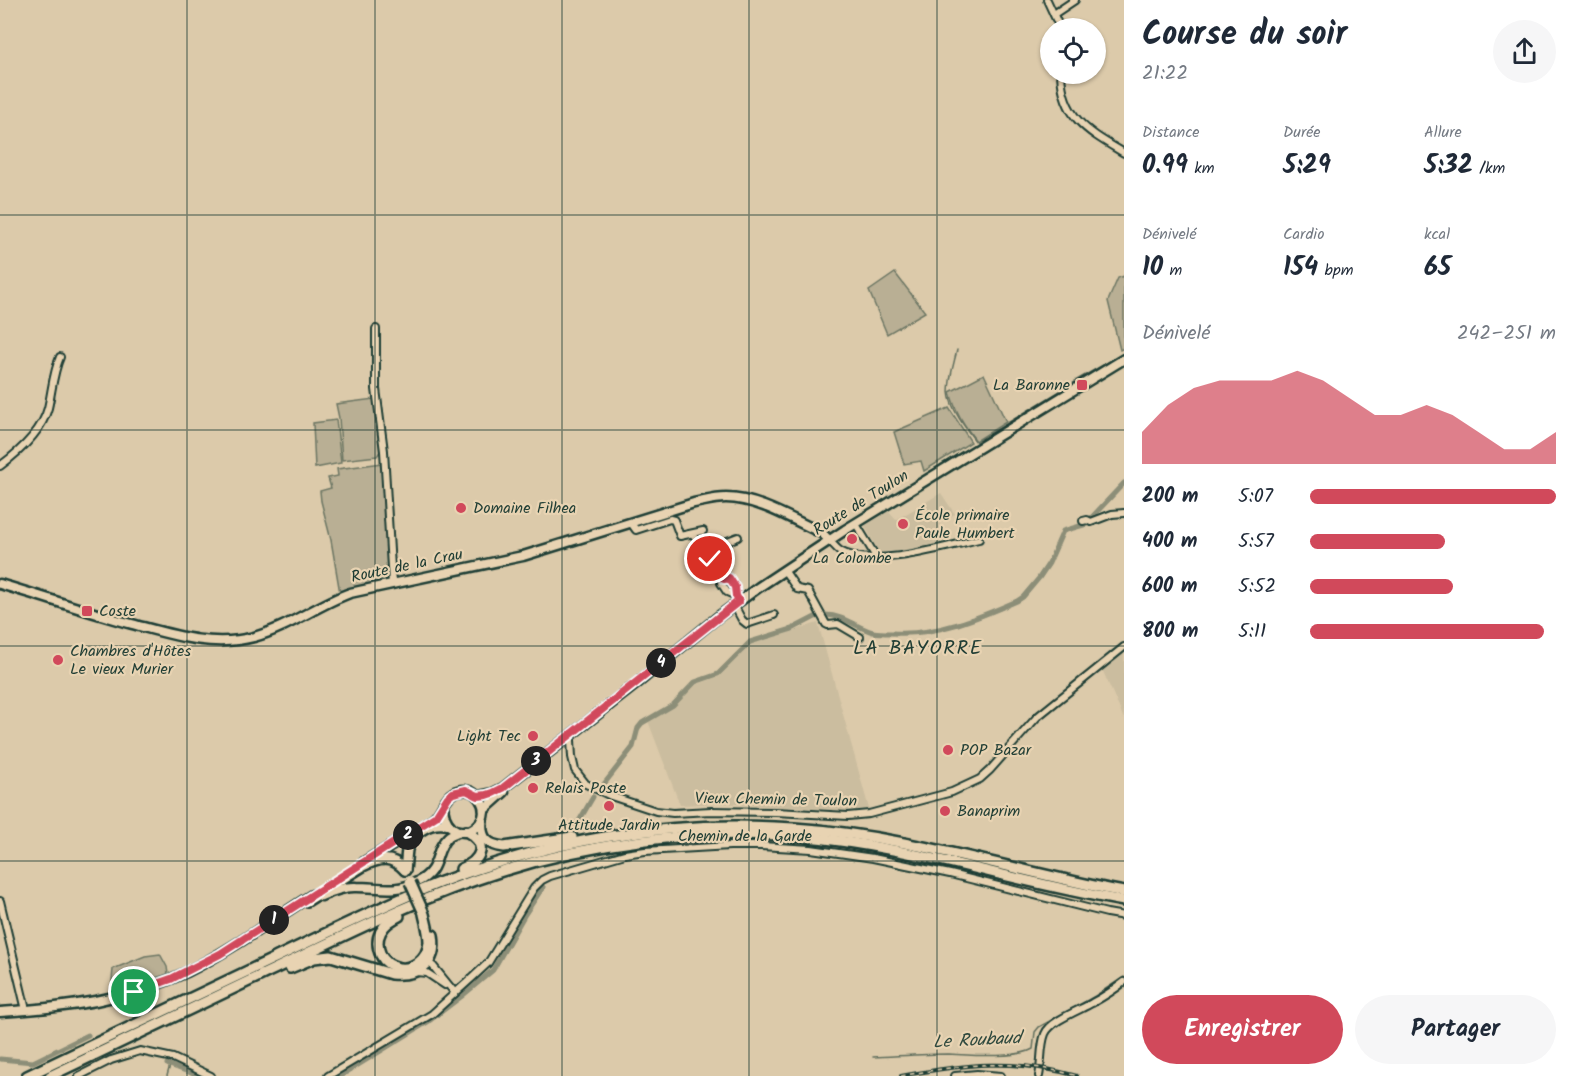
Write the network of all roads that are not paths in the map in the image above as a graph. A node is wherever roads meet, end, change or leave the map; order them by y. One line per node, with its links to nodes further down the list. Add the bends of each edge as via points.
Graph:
1 (1047, 0): 3 (street)
2 (1075, 0): 3 (street)
3 (1054, 14): 4 (street)
4 (1056, 18)
5 (1062, 84): 6 (street, via 1067,105 1079,124)
6 (1124, 153)
7 (376, 329): 26 (street, via 376,390)
8 (60, 357): 10 (street, via 44,420)
9 (1124, 359): 14 (main road, Route de Toulon)
10 (0, 466)
11 (1124, 513): 12 (street)
12 (1087, 521)
13 (631, 523): 17 (main road, Route de la Crau, via 694,503 728,498 751,502); 18 (street, via 636,530 670,519 680,536); 26 (main road, Route de la Crau, via 523,556)
14 (856, 524): 15 (main road, Route de Toulon); 23 (street)
15 (845, 530): 17 (main road); 21 (main road, Route de Toulon)
16 (703, 531): 18 (street)
17 (822, 533): 21 (main road, Route de la Crau)
18 (693, 534): 22 (street)
19 (738, 537): 22 (street)
20 (979, 539): 23 (street, via 896,557)
21 (830, 541): 23 (street, via 850,555); 24 (main road, Route de Toulon)
22 (704, 549): 27 (street, via 724,579 721,583)
23 (876, 557)
24 (784, 570): 27 (main road, Route de Toulon); 29 (street, via 794,587 808,591 826,624 838,624)
25 (0, 584): 26 (main road, Route de la Crau, via 94,614 219,642 276,630 336,598)
26 (392, 584)
27 (736, 601): 28 (street, via 742,621 747,624); 31 (main road, Route de Toulon)
28 (774, 615)
29 (860, 637)
30 (1124, 647): 32 (street, Vieux Chemin de Toulon, via 1037,717 980,779 952,792 869,814 656,811 586,784 575,770)
31 (627, 691): 32 (main road, Route de Toulon); 32 (main road, Route de Toulon)
32 (566, 741): 33 (main road, Route de Toulon, via 498,791); 35 (main road, Route de Toulon)
33 (478, 796): 34 (main road, via 459,790); 35 (main road)
34 (444, 803): 37 (main road, via 443,815); 39 (main road, via 436,816)
35 (484, 810): 36 (main road)
36 (482, 820): 38 (highway, via 485,840 504,847 633,829); 40 (main road)
37 (449, 825): 40 (main road); 42 (highway, via 432,824 416,836 408,847)
38 (670, 828): 43 (highway, via 756,826 841,832); 56 (highway, via 544,849 435,885)
39 (418, 829): 42 (highway, via 405,847); 49 (main road)
40 (463, 831): 46 (main road, via 445,840 434,867 416,883 396,889 350,887); 56 (highway, via 474,836 480,845 479,856 471,865 313,935 143,1016)
41 (626, 843): 45 (highway, via 698,836 818,839 892,850); 50 (highway, via 480,883 410,910 384,926 378,945 386,961 402,968); 55 (highway, via 539,860 460,886)
42 (405, 870): 46 (highway, via 389,859 372,862); 47 (highway, bridge)
43 (1124, 892)
44 (0, 901): 53 (street)
45 (1124, 901)
46 (307, 902): 49 (main road)
47 (423, 913): 50 (highway, via 429,939); 50 (highway, via 434,935 433,952)
48 (1124, 916): 52 (street, Chemin de la Garde, via 844,853 761,846 645,851 542,880 488,963)
49 (273, 921): 53 (main road, via 202,964 161,983 106,1000)
50 (425, 965): 52 (street); 52 (street); 55 (highway, via 400,975 331,956 314,958)
51 (1124, 982): 64 (street, via 1050,1027 1041,1050)
52 (455, 993): 61 (street, Chemin de la Garde, via 432,1014)
53 (26, 1010): 54 (main road)
54 (0, 1012)
55 (161, 1022): 58 (highway)
56 (121, 1031): 57 (highway)
57 (27, 1076)
58 (50, 1076)
59 (79, 1076): 60 (street, via 111,1060 140,1052 173,1058)
60 (212, 1076)
61 (328, 1076)
62 (955, 1076): 63 (street)
63 (1001, 1076)
64 (1039, 1076)

